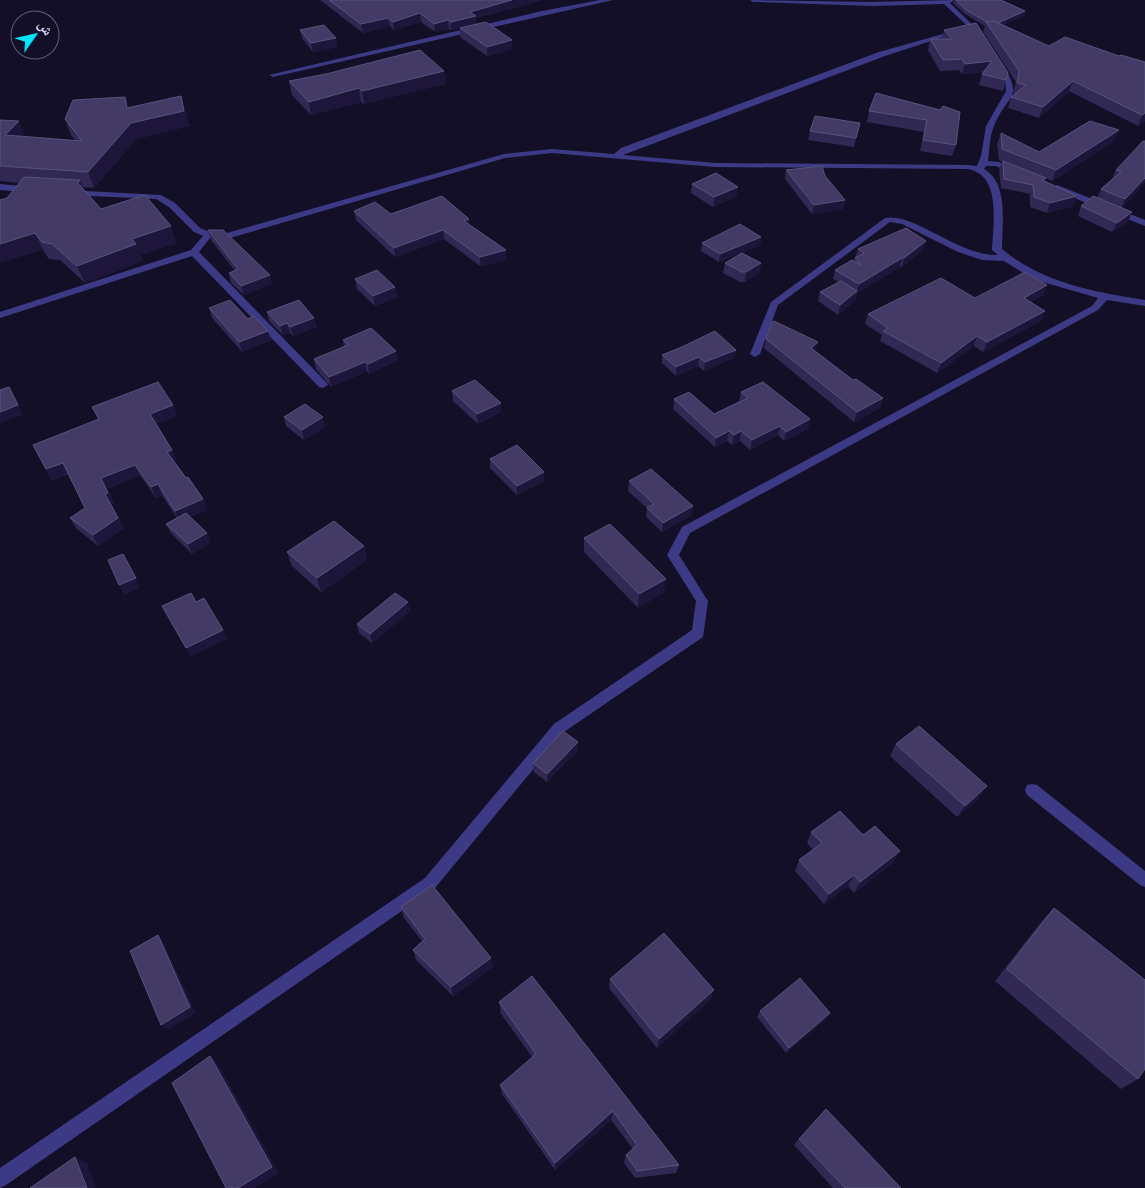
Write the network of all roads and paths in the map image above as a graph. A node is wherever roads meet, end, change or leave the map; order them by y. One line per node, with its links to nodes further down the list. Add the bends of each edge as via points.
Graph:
1 (610, 0): 7 (street)
2 (753, 0): 3 (street, via 872,4)
3 (945, 1): 4 (street)
4 (970, 25): 5 (street); 8 (street, via 624,150)
5 (984, 41)
6 (994, 58): 9 (street, via 1010,83 1011,91 998,109 988,132)
7 (273, 75)
8 (616, 156): 9 (street, via 715,165); 16 (street, via 552,151 504,156 227,236)
9 (981, 166): 10 (street, via 996,164); 18 (street, via 992,185 997,205 996,250)
10 (1022, 174)
11 (1049, 185): 15 (street)
12 (0, 188): 13 (street)
13 (40, 190)
14 (59, 191): 16 (street, via 158,198 172,205 197,230)
15 (1145, 223)
16 (208, 235): 17 (street)
17 (194, 252): 21 (street); 23 (street)
18 (1004, 258): 19 (street, via 1040,277); 22 (street, via 989,259 968,254 901,220 888,220 774,304)
19 (1104, 297): 20 (street); 26 (street, via 1095,308 686,530 672,555 702,601 698,633 558,728 430,883)
20 (1145, 303)
21 (0, 315)
22 (755, 354)
23 (323, 385)
24 (1032, 790): 25 (street)
25 (1145, 880)
26 (0, 1179)

